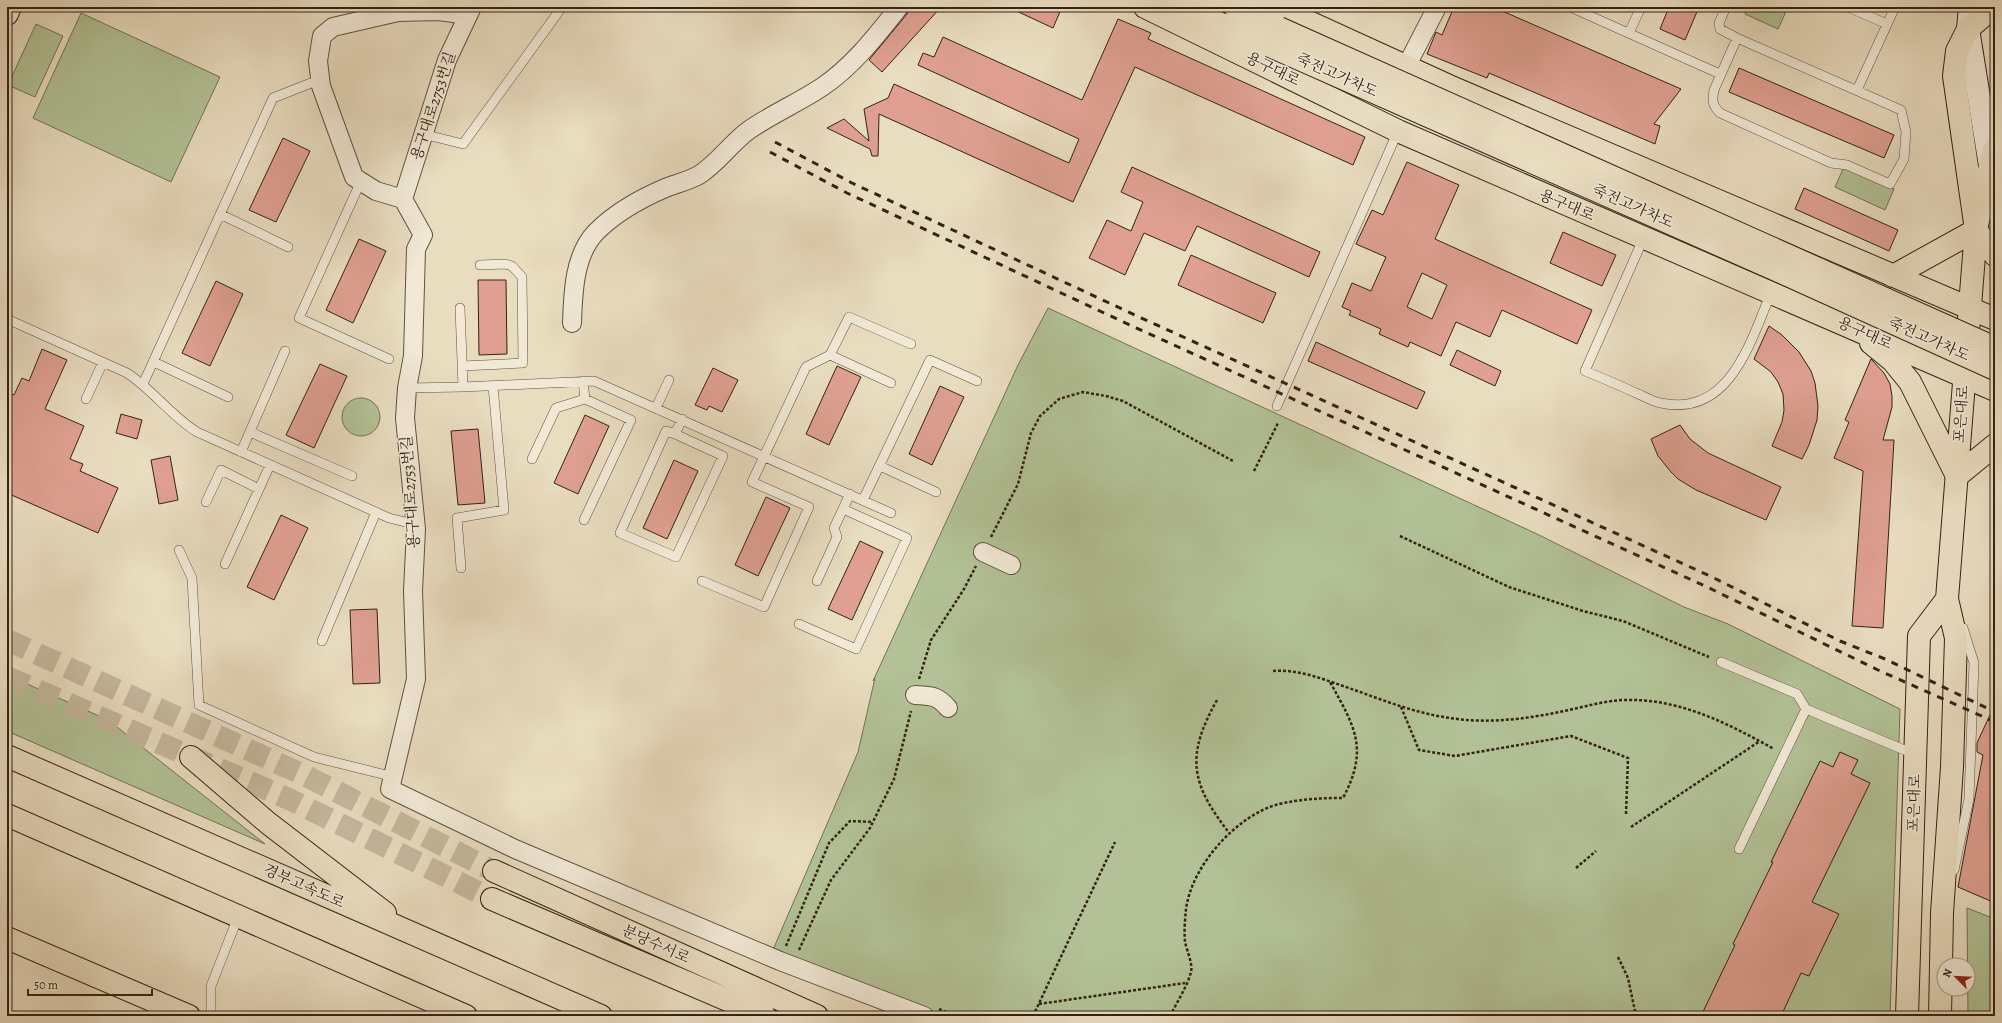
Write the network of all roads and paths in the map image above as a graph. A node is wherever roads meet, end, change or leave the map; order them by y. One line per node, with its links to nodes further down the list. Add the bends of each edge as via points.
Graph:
1 (10, 7): 16 (street)
2 (562, 7): 27 (lane, via 462,144)
3 (899, 7): 43 (street, via 848,66 822,87 749,130 700,174 636,204 596,232 584,250 578,270 573,292)
4 (1145, 7): 26 (main road, 용구대로)
5 (1183, 7): 18 (main road, 용구대로)
6 (1235, 7): 18 (main road, 용구대로)
7 (1437, 7): 22 (street)
8 (1570, 7): 20 (lane)
9 (1641, 7): 20 (lane)
10 (1726, 7): 21 (lane, via 1719,23 1720,29)
11 (1848, 7): 17 (lane)
12 (1895, 7): 17 (lane)
13 (1970, 7): 19 (street)
14 (1995, 8): 19 (main road, 포은대로)
15 (470, 11): 27 (street, 용구대로2753번길, via 447,60); 29 (street, 용구대로2753번길, via 398,12 333,27 322,36 318,60 321,86 354,177)
16 (7, 14)
17 (1887, 24): 25 (lane)
18 (1275, 27): 22 (main road, 용구대로); 46 (main road, 죽전고가차도, bridge); 53 (main road, 죽전고가차도, bridge, via 1783,273)
19 (1968, 29): 28 (street); 32 (main road, 포은대로, via 1957,51 1954,76)
20 (1629, 33): 23 (lane)
21 (1737, 38): 23 (lane); 25 (lane)
22 (1406, 66): 37 (main road, 용구대로)
23 (1720, 74): 25 (lane, via 1712,99 1714,107 1720,113 1831,163 1846,165 1890,184 1904,159 1906,132 1901,110)
24 (311, 83): 31 (lane, via 273,98)
25 (1857, 90)
26 (1398, 131): 33 (main road, 용구대로); 67 (lane)
27 (423, 134): 30 (street, 용구대로2753번길)
28 (1993, 157): 32 (main road, 포은대로)
29 (360, 181): 30 (street, 용구대로2753번길, via 376,191); 49 (lane, via 299,318)
30 (403, 199): 62 (street, 용구대로2753번길, via 423,235 416,249 413,356)
31 (220, 214): 34 (lane); 51 (lane)
32 (1976, 230): 35 (main road); 37 (main road); 40 (main road, 포은대로)
33 (1644, 237): 38 (main road, 용구대로); 38 (lane, via 1585,371 1660,403 1683,404 1708,397 1720,389 1736,370)
34 (288, 247)
35 (1995, 255)
36 (480, 265): 52 (lane, via 512,266 522,278 523,363)
37 (1893, 276): 40 (main road, 용구대로)
38 (1772, 292): 44 (main road, 용구대로)
39 (460, 308): 52 (lane)
40 (1970, 308): 42 (main road, 용구대로); 54 (main road, 포은대로)
41 (7, 319): 50 (lane)
42 (1995, 319)
43 (572, 323)
44 (1851, 328): 54 (main road, 용구대로); 82 (main road, via 1893,361 1910,382)
45 (911, 344): 48 (lane, via 849,317)
46 (1995, 348)
47 (285, 351): 71 (lane)
48 (830, 355): 58 (lane); 75 (lane, via 806,367)
49 (389, 359)
50 (103, 362): 59 (lane); 65 (lane)
51 (154, 362): 59 (lane); 64 (lane)
52 (462, 366): 61 (lane)
53 (1995, 369)
54 (1964, 376): 63 (main road, 용구대로); 82 (main road, 포은대로)
55 (669, 380): 68 (lane)
56 (582, 381): 60 (lane); 66 (lane); 68 (lane, via 594,381)
57 (977, 381): 79 (lane, via 930,360)
58 (891, 383)
59 (143, 384): 74 (lane, via 185,425)
60 (493, 386): 61 (lane); 98 (lane, via 504,510 457,518)
61 (463, 387): 62 (lane)
62 (407, 388): 92 (street, 용구대로2753번길, via 405,418)
63 (1995, 390)
64 (228, 397)
65 (86, 399)
66 (585, 399): 76 (lane, via 556,408); 91 (lane, via 631,420)
67 (1277, 406)
68 (656, 408): 69 (lane)
69 (682, 419): 72 (lane); 75 (lane)
70 (1278, 423): 80 (path)
71 (250, 432): 74 (lane); 81 (lane)
72 (675, 434): 72 (lane, via 723,456 676,557 620,533 666,431)
73 (1995, 444): 82 (main road)
74 (242, 452): 78 (lane)
75 (765, 456): 85 (lane); 99 (lane, via 752,482 809,507 764,607)
76 (532, 459)
77 (1233, 461): 95 (path, via 1124,401 1083,392 1059,399 1040,416 1031,433 1018,484)
78 (270, 465): 83 (lane); 89 (lane)
79 (880, 466): 84 (lane); 86 (lane)
80 (1254, 471)
81 (352, 476)
82 (1957, 476): 101 (main road, 포은대로)
83 (259, 489): 87 (lane, via 220,470); 96 (lane)
84 (936, 492)
85 (850, 494): 86 (lane); 88 (lane)
86 (863, 500): 90 (lane)
87 (206, 502)
88 (843, 510): 100 (lane, via 834,528 837,537); 102 (lane, via 907,538 856,649)
89 (376, 512): 92 (lane, via 394,520 413,524); 103 (lane)
90 (891, 513)
91 (584, 520)
92 (416, 529): 117 (street, 용구대로2753번길, via 413,591 416,678)
93 (1400, 536): 104 (path, via 1509,587 1623,621)
94 (179, 550): 117 (lane, via 192,578 199,705 314,758)
95 (983, 552): 97 (street); 107 (path, via 964,589 931,640)
96 (225, 564)
97 (1011, 565)
98 (461, 568)
99 (702, 581)
100 (817, 581)
101 (1947, 599): 114 (main road, 포은대로, via 1919,636); 149 (main road, 포은대로, via 1956,638 1952,767 1942,913)
102 (799, 624)
103 (322, 641)
104 (1722, 662): 111 (lane, via 1797,694)
105 (1273, 672): 106 (path, via 1284,670)
106 (1330, 682): 109 (path); 122 (path, via 1344,706 1355,736 1358,755 1355,770 1343,798 1321,797 1278,805 1253,817)
107 (915, 694): 110 (street, via 937,698); 120 (path, via 894,779)
108 (1217, 700): 122 (path, via 1200,737 1196,751 1196,766 1204,796)
109 (1400, 706): 112 (path, via 1450,718 1502,720 1624,700 1660,702 1721,721); 118 (path, via 1420,750 1455,756 1570,736 1628,758)
110 (948, 708)
111 (1806, 709): 114 (lane); 124 (lane)
112 (1760, 741): 113 (path); 121 (path)
113 (1776, 750)
114 (1916, 754): 148 (main road, 포은대로)
115 (7, 756): 130 (main road, 경부고속도로)
116 (191, 757): 130 (main road, via 268,823)
117 (392, 783): 134 (street, via 514,849)
118 (1626, 814)
119 (7, 815): 129 (main road)
120 (872, 822): 132 (path, via 831,880); 134 (path, via 850,821 830,843)
121 (1631, 827)
122 (1230, 834): 135 (path, via 1218,844 1200,869 1186,907 1185,941 1191,971)
123 (1115, 842): 136 (path)
124 (1740, 849)
125 (1596, 851): 126 (path)
126 (1576, 868)
127 (494, 871): 143 (main road, 분당수서로)
128 (492, 899): 142 (main road, 분당수서로)
129 (238, 917): 139 (lane, via 211,986); 140 (main road)
130 (412, 934): 141 (main road, 경부고속도로)
131 (7, 938): 138 (main road)
132 (798, 953)
133 (1618, 957): 147 (path, via 1628,978)
134 (780, 961): 137 (street)
135 (1185, 983): 136 (path); 146 (path)
136 (1038, 1004): 145 (path)
137 (929, 1012): 144 (path)
138 (189, 1016)
139 (211, 1016)
140 (466, 1016)
141 (601, 1016)
142 (765, 1016)
143 (817, 1016)
144 (956, 1016)
145 (1033, 1016)
146 (1170, 1016)
147 (1636, 1016)
148 (1907, 1016)
149 (1940, 1016)

